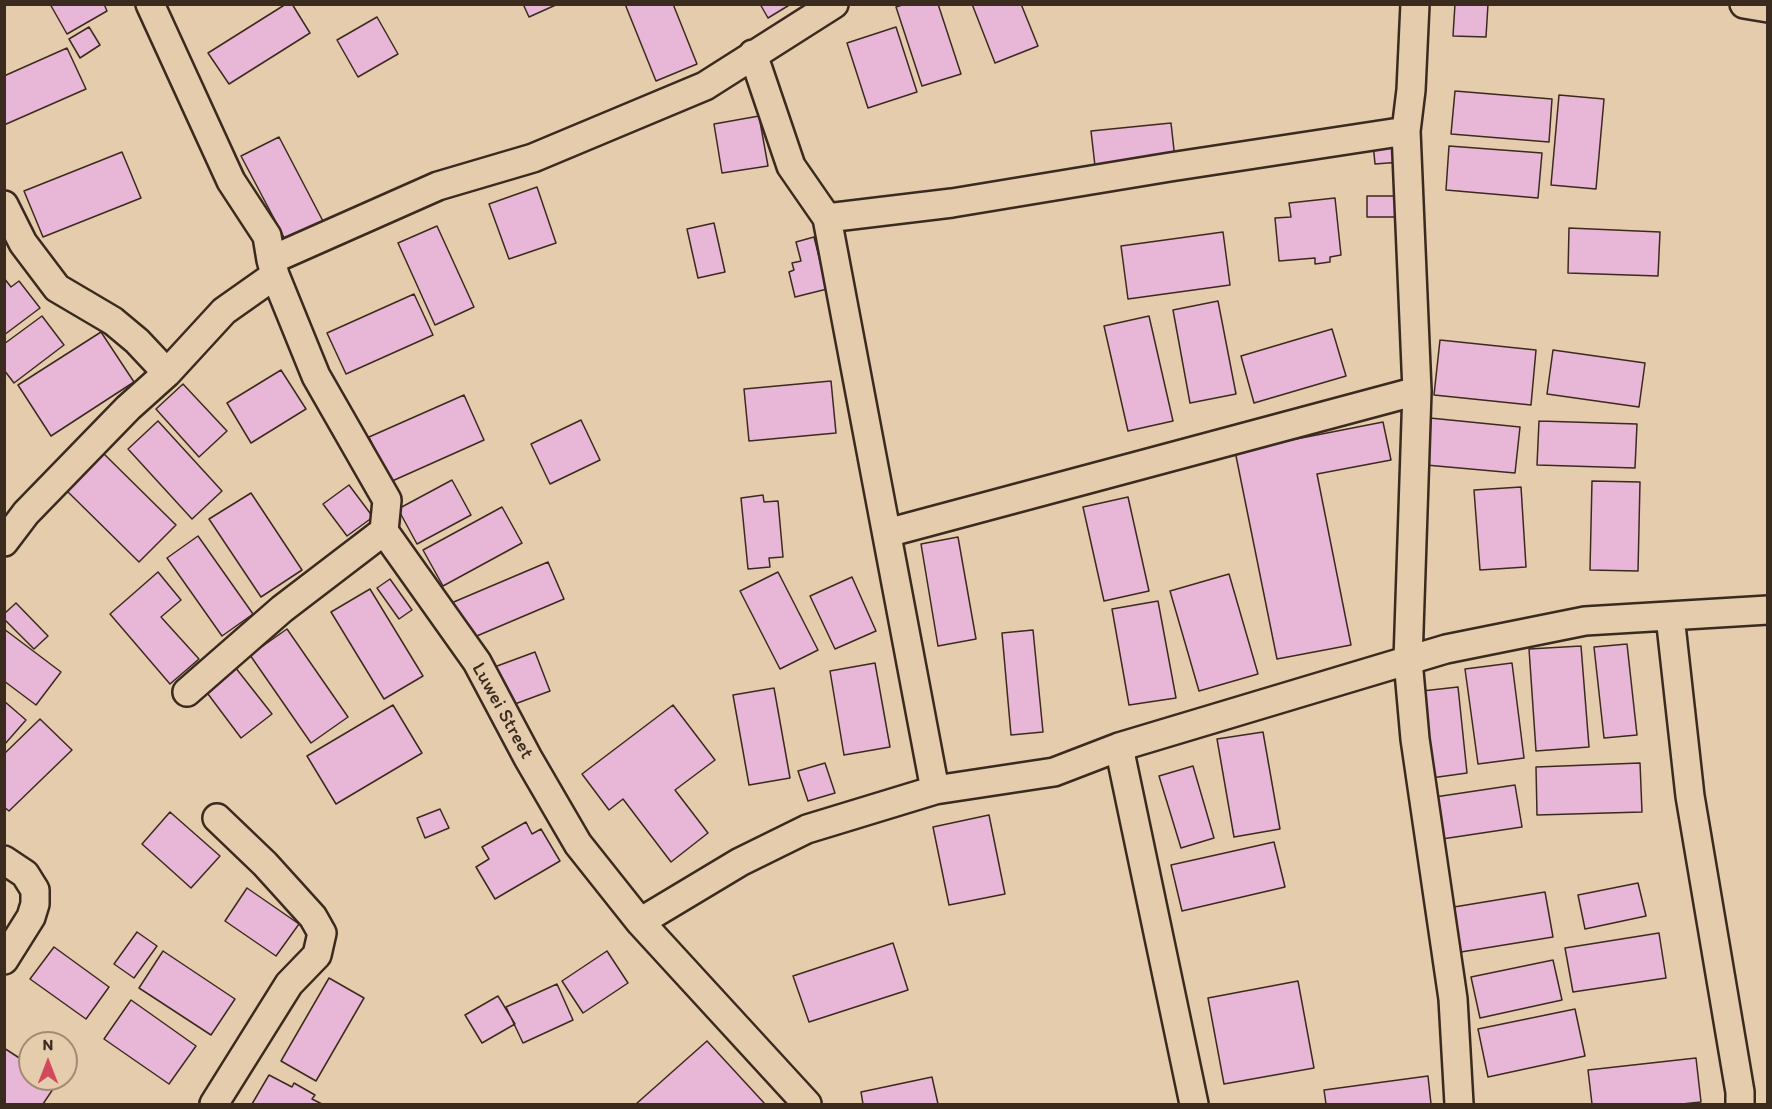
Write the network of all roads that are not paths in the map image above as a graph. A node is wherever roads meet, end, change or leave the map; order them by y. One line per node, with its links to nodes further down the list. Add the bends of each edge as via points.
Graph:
1 (150, 4): 10 (street, via 231,181 267,236)
2 (834, 4): 6 (street)
3 (1415, 4): 7 (street)
4 (1744, 4): 5 (street)
5 (1767, 8)
6 (753, 54): 9 (street, via 791,166); 10 (street, via 705,86 533,158 438,186)
7 (1406, 131): 9 (street, via 952,203); 12 (street)
8 (4, 206): 11 (street, via 23,243 57,288 113,321)
9 (828, 218): 14 (street)
10 (273, 267): 11 (street); 13 (street, via 316,376 387,500)
11 (167, 373): 15 (street, via 26,513)
12 (1417, 391): 14 (street); 18 (street)
13 (384, 531): 19 (street, via 282,609); 24 (street, Luwei Street, via 477,662 578,844)
14 (887, 533): 21 (street)
15 (4, 542)
16 (1767, 610): 17 (street)
17 (1670, 616): 18 (street, via 1585,621); 30 (street, via 1690,796)
18 (1408, 660): 20 (street); 29 (street, via 1415,739 1453,999)
19 (187, 692)
20 (1119, 747): 21 (street, via 1054,772); 28 (street)
21 (934, 790): 24 (street, via 807,829 740,862)
22 (218, 818): 26 (street, via 265,864 322,933 317,955 289,984)
23 (4, 860): 25 (street, via 25,874 35,890 35,904)
24 (640, 922): 27 (street, Luwei Street)
25 (4, 960)
26 (214, 1104)
27 (807, 1104)
28 (1194, 1104)
29 (1459, 1104)
30 (1740, 1104)

